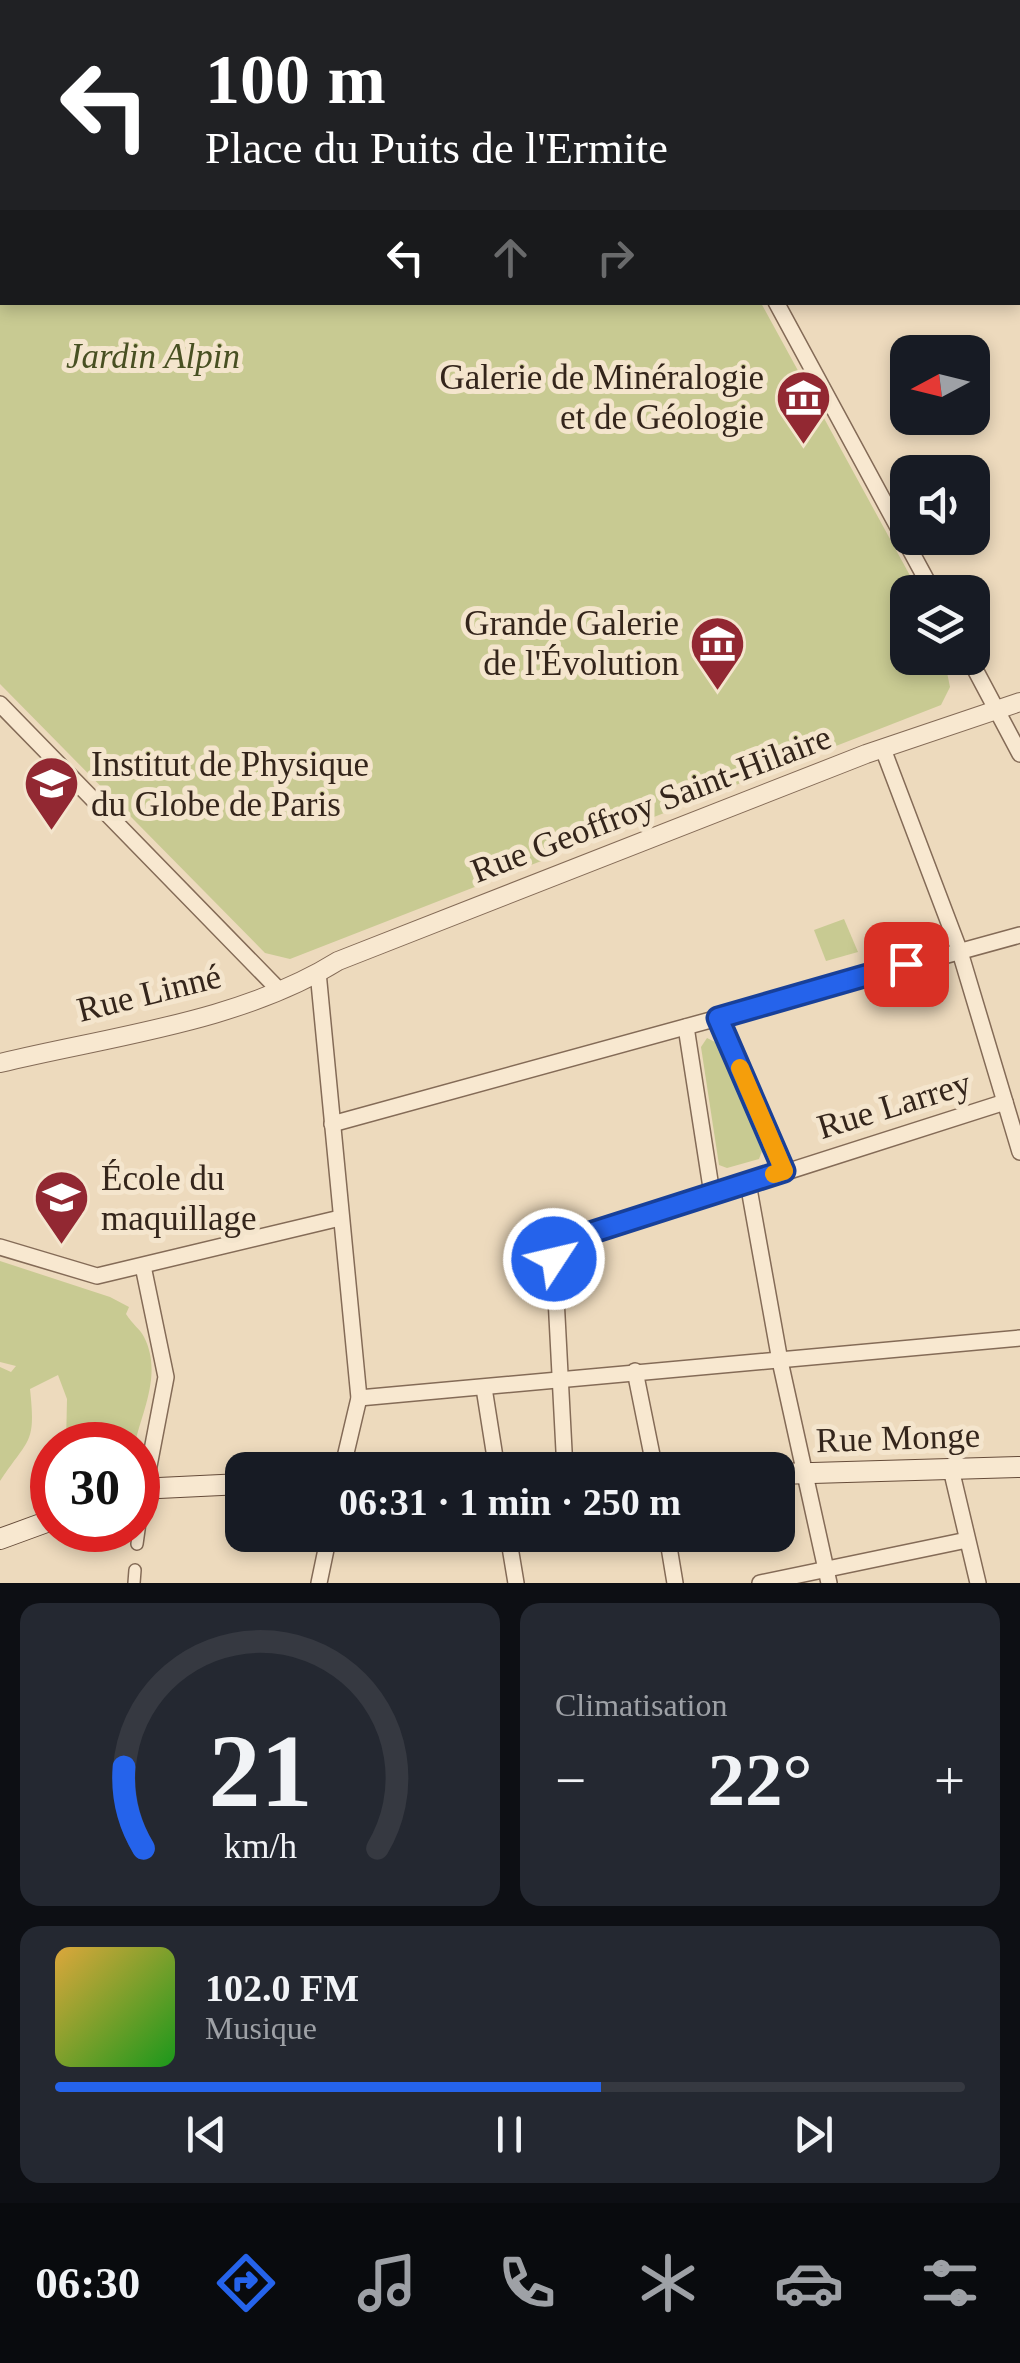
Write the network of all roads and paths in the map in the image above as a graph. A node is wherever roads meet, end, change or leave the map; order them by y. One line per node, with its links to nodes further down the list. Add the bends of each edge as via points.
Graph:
1 (778, 305): 2 (street)
2 (925, 575)
3 (977, 675): 6 (street)
4 (1020, 702): 6 (street, Rue Geoffroy Saint-Hilaire)
5 (0, 704): 12 (street)
6 (996, 709): 7 (street, Rue Geoffroy Saint-Hilaire); 8 (street)
7 (883, 749): 10 (street); 11 (street, Rue Geoffroy Saint-Hilaire, via 338,960)
8 (1020, 754)
9 (1020, 935): 10 (street)
10 (960, 952): 13 (street); 16 (street)
11 (314, 975): 12 (street, Rue Linné); 17 (street)
12 (280, 991): 15 (street, Rue Linné)
13 (718, 1018): 14 (street); 19 (street)
14 (686, 1027): 17 (street); 21 (street)
15 (1, 1061)
16 (1005, 1102): 18 (street); 19 (street, Rue Larrey)
17 (332, 1124): 22 (street)
18 (1020, 1152)
19 (784, 1171): 20 (street, Rue Larrey)
20 (748, 1183): 21 (street, Rue Larrey); 26 (street)
21 (712, 1194): 28 (street, Rue Larrey, via 558,1247)
22 (340, 1218): 24 (street); 30 (street)
23 (0, 1247): 24 (street, via 97,1276)
24 (143, 1266): 31 (street, via 166,1377)
25 (1020, 1338): 26 (street)
26 (780, 1361): 27 (street); 39 (street)
27 (635, 1371): 28 (street); 35 (street)
28 (560, 1379): 29 (street); 34 (street, Rue Larrey)
29 (484, 1388): 30 (street); 33 (street)
30 (358, 1398): 32 (street)
31 (156, 1422)
32 (346, 1452)
33 (494, 1452)
34 (565, 1452)
35 (651, 1452)
36 (1020, 1467): 37 (main road, Rue Monge)
37 (950, 1469): 39 (main road, Rue Monge); 44 (street)
38 (795, 1473): 39 (main road, Rue Monge)
39 (805, 1473): 48 (street)
40 (225, 1485): 41 (main road)
41 (160, 1487)
42 (30, 1528): 43 (main road)
43 (0, 1539)
44 (967, 1540): 48 (street); 53 (street)
45 (325, 1552): 49 (street)
46 (511, 1552): 50 (street)
47 (670, 1552): 51 (street)
48 (828, 1576): 52 (street)
49 (319, 1583)
50 (516, 1583)
51 (675, 1583)
52 (760, 1583)
53 (978, 1583)

